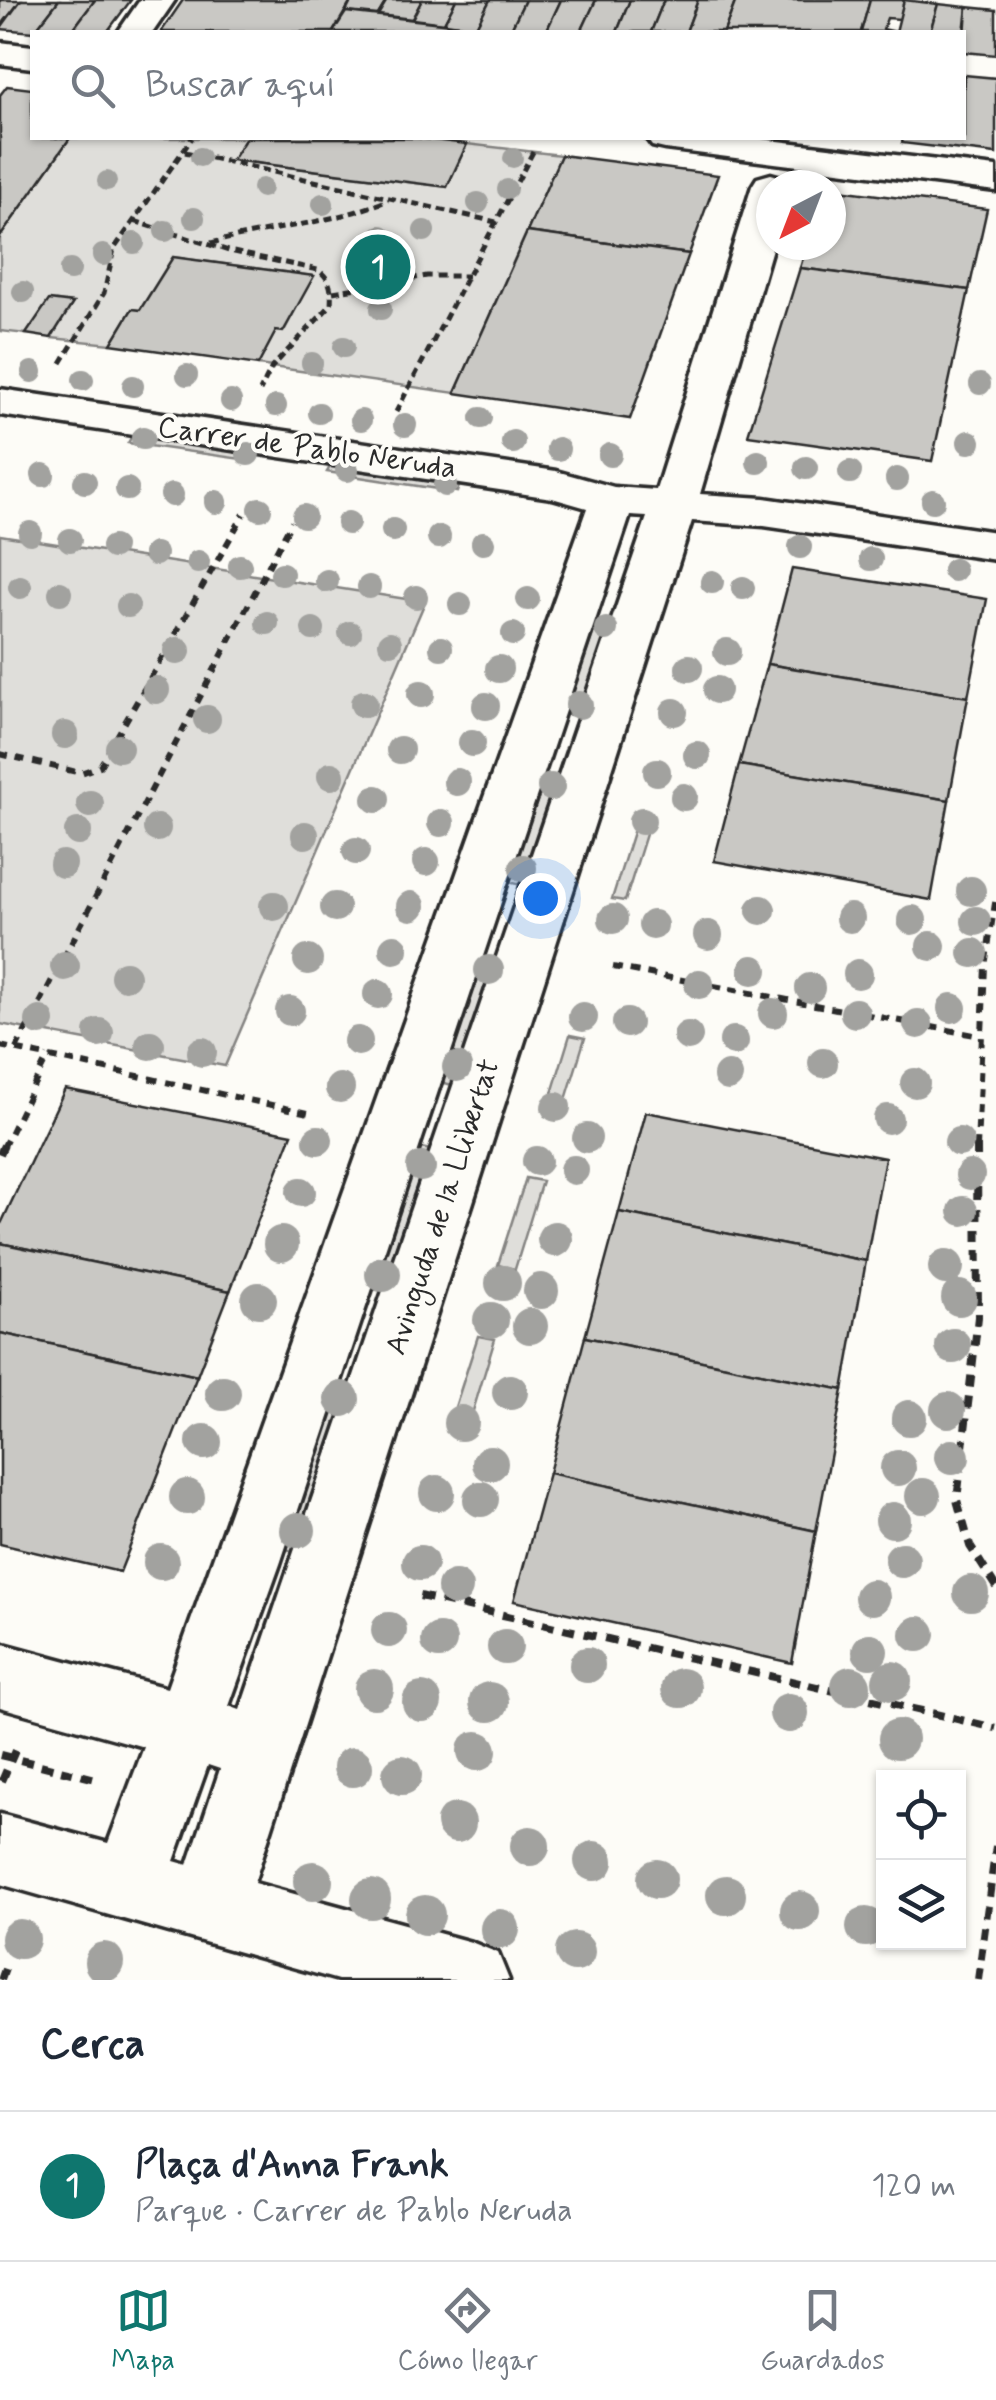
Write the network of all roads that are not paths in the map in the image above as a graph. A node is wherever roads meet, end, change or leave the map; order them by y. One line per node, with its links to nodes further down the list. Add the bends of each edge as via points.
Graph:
1 (158, 0): 2 (street)
2 (136, 30)
3 (0, 53): 4 (street)
4 (30, 57)
5 (671, 140): 6 (street)
6 (762, 170)
7 (846, 176): 8 (street)
8 (996, 179)
9 (756, 234): 13 (street, Avinguda de la Llibertat)
10 (0, 402): 12 (street, Carrer de Pablo Neruda, via 556,485)
11 (0, 438): 12 (street, Carrer de Pablo Neruda, via 517,516 558,516)
12 (612, 502): 13 (street, Carrer de Pablo Neruda); 16 (street)
13 (674, 506): 14 (street, Carrer de Pablo Neruda, via 764,512); 17 (street, Avinguda de la Llibertat)
14 (996, 546)
15 (0, 1675): 16 (street)
16 (189, 1727): 17 (street); 19 (street)
17 (263, 1747): 20 (street, Avinguda de la Llibertat)
18 (0, 1849): 19 (street)
19 (129, 1884): 20 (street)
20 (210, 1907): 21 (street)
21 (454, 1978)

